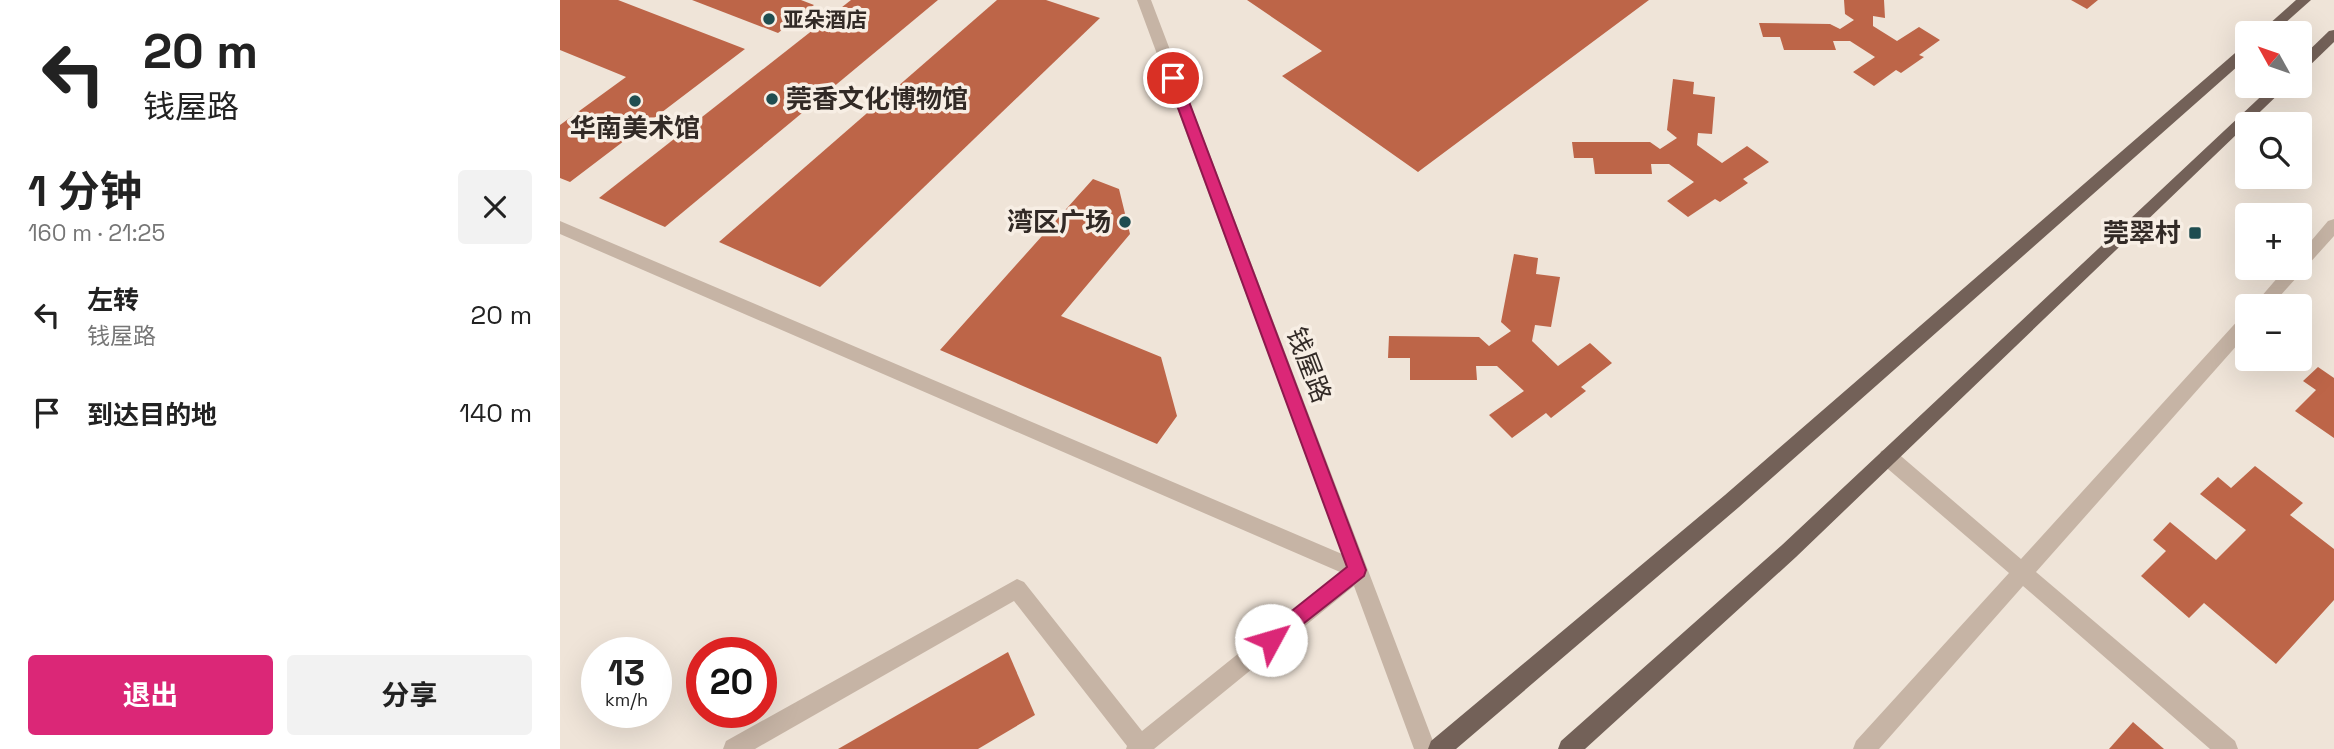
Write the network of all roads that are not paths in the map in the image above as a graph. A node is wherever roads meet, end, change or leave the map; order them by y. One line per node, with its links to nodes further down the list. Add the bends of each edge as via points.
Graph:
1 (1144, 0): 15 (street, 钱屋路)
2 (2304, 0): 3 (main road)
3 (2280, 21)
4 (2334, 34): 5 (main road)
5 (2312, 55)
6 (2235, 60): 20 (main road)
7 (2267, 98): 14 (main road)
8 (2334, 225): 10 (street)
9 (560, 227): 15 (street)
10 (2312, 250)
11 (2285, 280): 12 (street)
12 (2272, 294)
13 (2235, 335): 16 (street)
14 (1888, 457): 16 (street); 21 (main road)
15 (1357, 570): 17 (street); 19 (street, 钱屋路)
16 (2022, 573): 22 (street); 23 (street)
17 (1139, 747): 18 (street, via 1017,589)
18 (734, 749)
19 (1425, 749)
20 (1439, 749)
21 (1569, 749)
22 (1864, 749)
23 (2227, 749)

